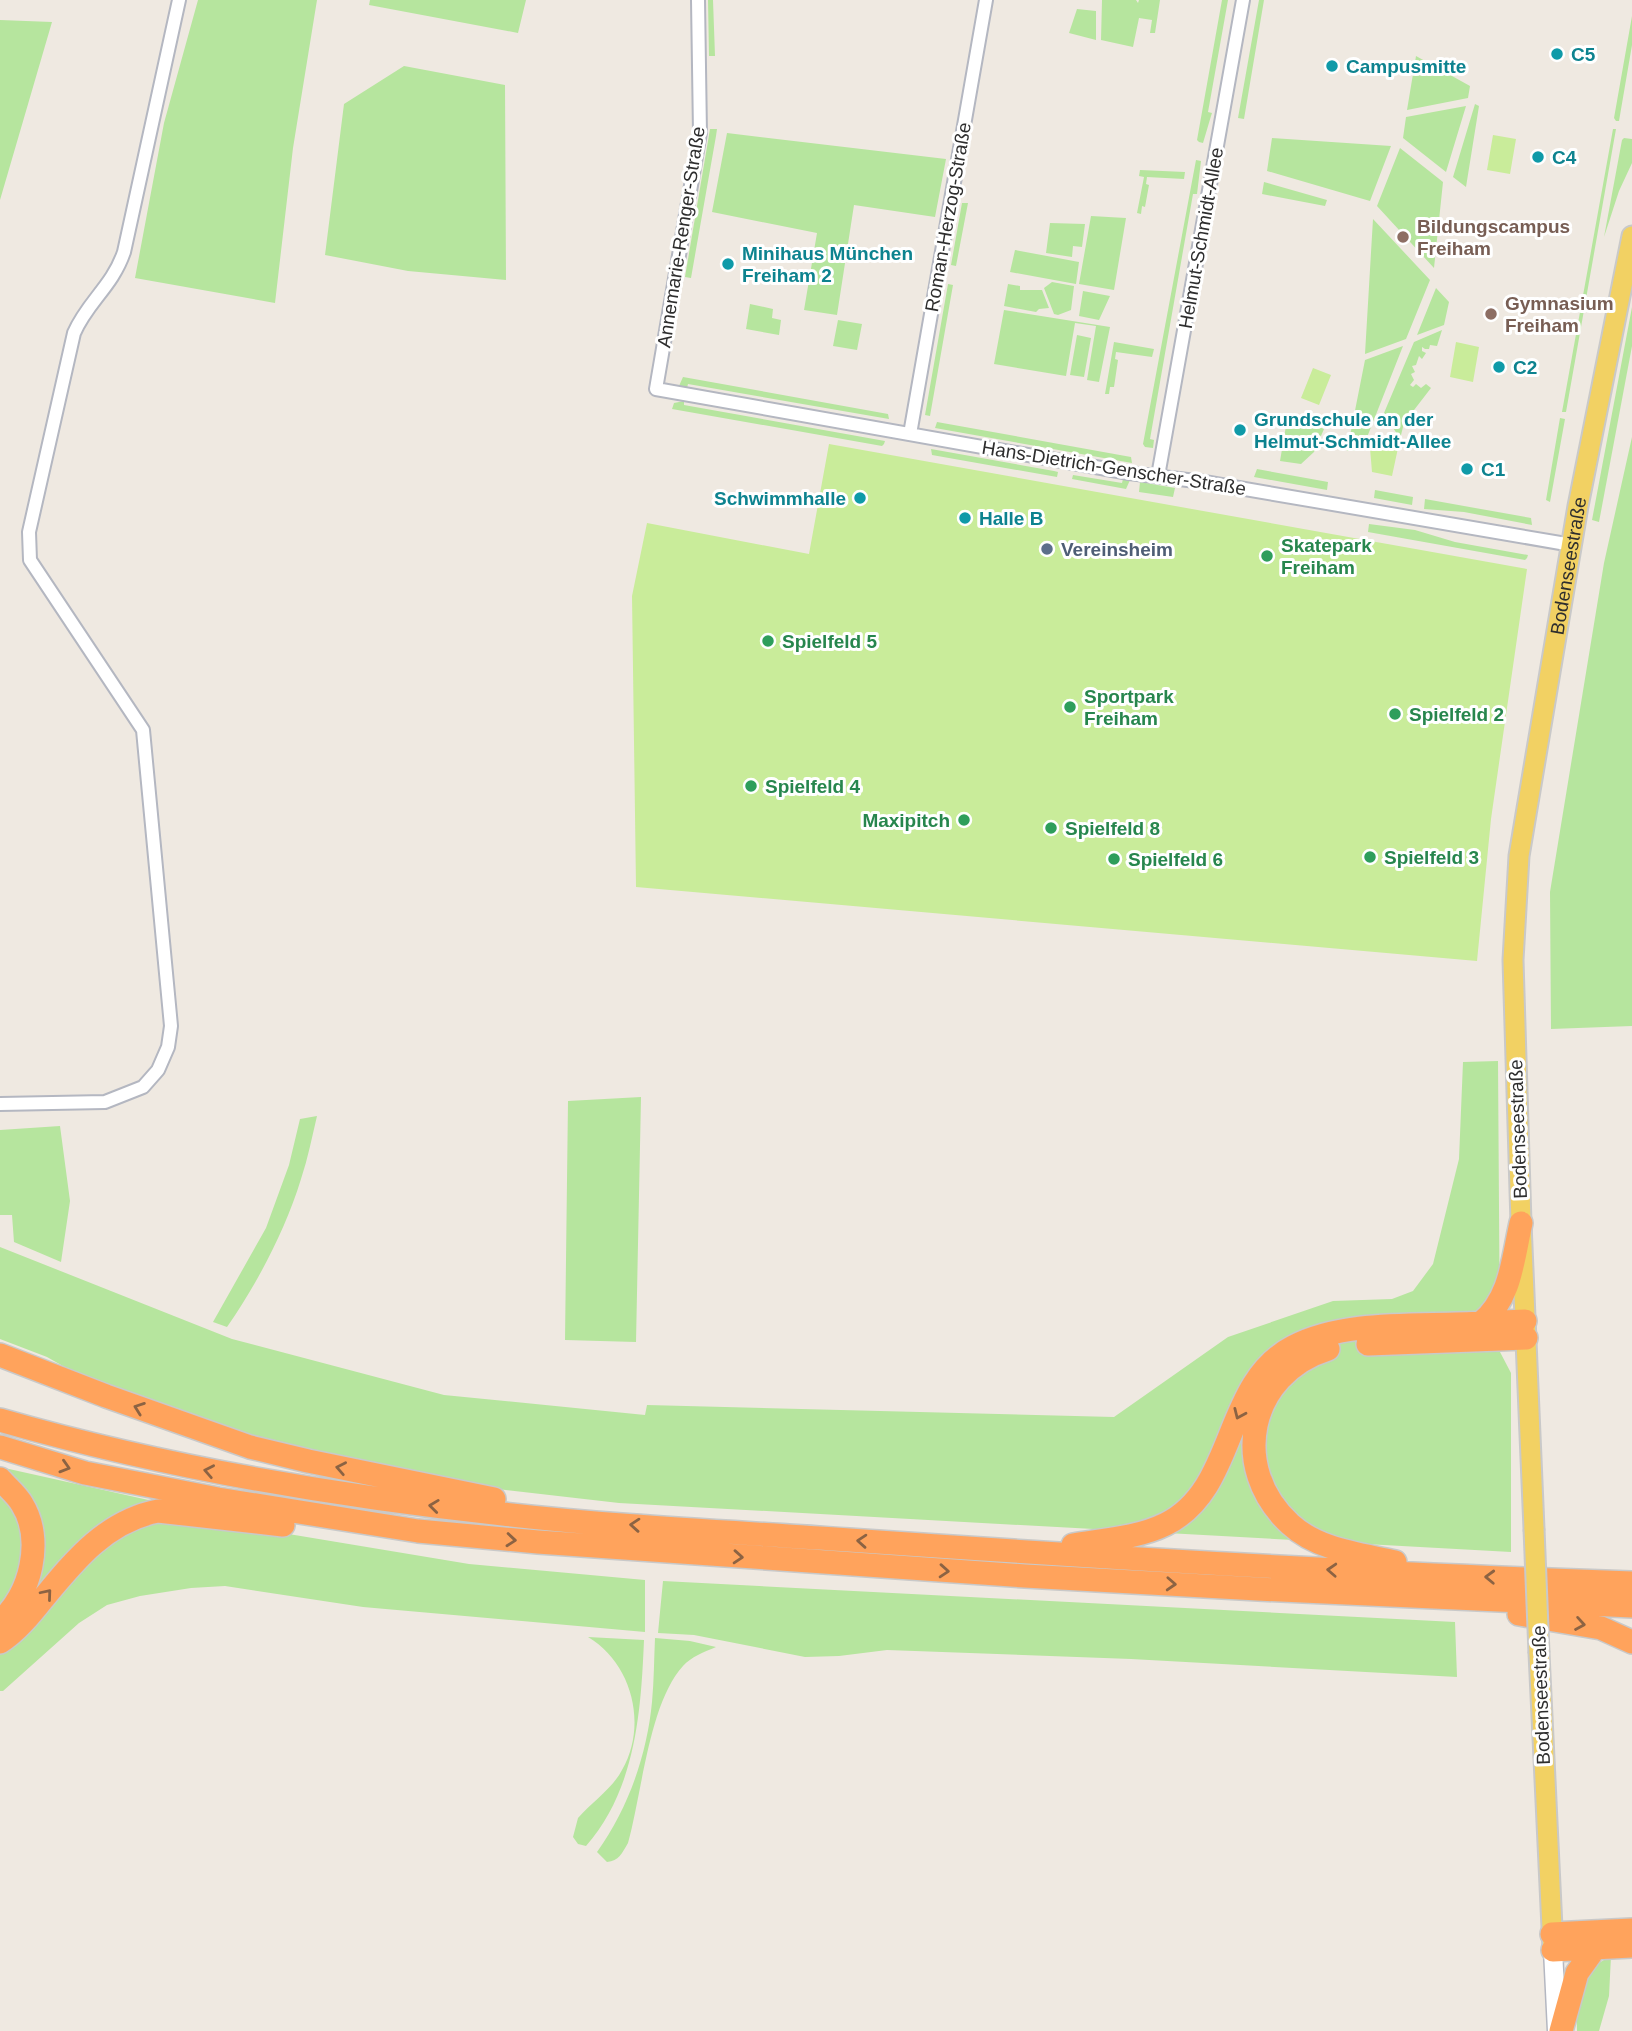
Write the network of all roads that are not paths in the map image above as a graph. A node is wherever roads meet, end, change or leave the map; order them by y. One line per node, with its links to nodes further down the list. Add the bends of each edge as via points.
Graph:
1 (179, 0): 10 (street, via 124,252 111,281 83,314 74,333 29,532 30,560 142,730 171,1026 168,1047 158,1070 143,1087 105,1102)
2 (698, 0): 6 (street, Annemarie-Renger-Straße, via 701,133)
3 (986, 0): 7 (street, Roman-Herzog-Straße)
4 (1243, 0): 8 (street, Helmut-Schmidt-Allee)
5 (1632, 236): 9 (main road, Bodenseestraße)
6 (656, 389): 7 (street, Hans-Dietrich-Genscher-Straße)
7 (910, 434): 8 (street, Hans-Dietrich-Genscher-Straße)
8 (1158, 476): 9 (street, Hans-Dietrich-Genscher-Straße)
9 (1572, 545): 11 (main road, Bodenseestraße, via 1519,856 1513,960)
10 (0, 1104)
11 (1521, 1223): 12 (highway, via 1507,1286); 13 (main road, Bodenseestraße)
12 (1479, 1329): 13 (highway); 14 (highway)
13 (1526, 1330): 31 (main road, Bodenseestraße, bridge)
14 (1442, 1333): 21 (highway, one-way to 21, via 1351,1329 1290,1348 1264,1371 1247,1396 1214,1475 1192,1506 1166,1524 1135,1534); 22 (highway, via 1331,1348 1291,1367 1263,1404 1254,1449 1259,1481 1274,1507 1303,1534 1325,1545)
15 (0, 1355): 19 (highway, one-way to 15, via 505,1501 250,1447)
16 (0, 1420): 19 (highway, one-way to 16, via 424,1505 259,1480 101,1447)
17 (0, 1447): 20 (highway, one-way to 20, via 85,1473 231,1502)
18 (0, 1479): 26 (highway, via 23,1504 33,1549 21,1595)
19 (575, 1521): 21 (highway, one-way to 19)
20 (418, 1531): 24 (highway, one-way to 24, via 875,1567); 27 (highway, one-way to 20, via 97,1539 141,1515 158,1511 201,1514 339,1532)
21 (1028, 1552): 22 (highway, one-way to 21)
22 (1449, 1576): 23 (highway, one-way to 22)
23 (1632, 1583)
24 (1416, 1595): 25 (highway); 28 (highway, one-way to 28, via 1601,1628)
25 (1632, 1605)
26 (0, 1621)
27 (0, 1642)
28 (1632, 1642)
29 (1632, 1930): 30 (highway)
30 (1595, 1940): 31 (highway); 32 (highway); 33 (highway, via 1577,1973)
31 (1552, 1942): 33 (main road, Bodenseestraße)
32 (1632, 1946)
33 (1559, 2031)

